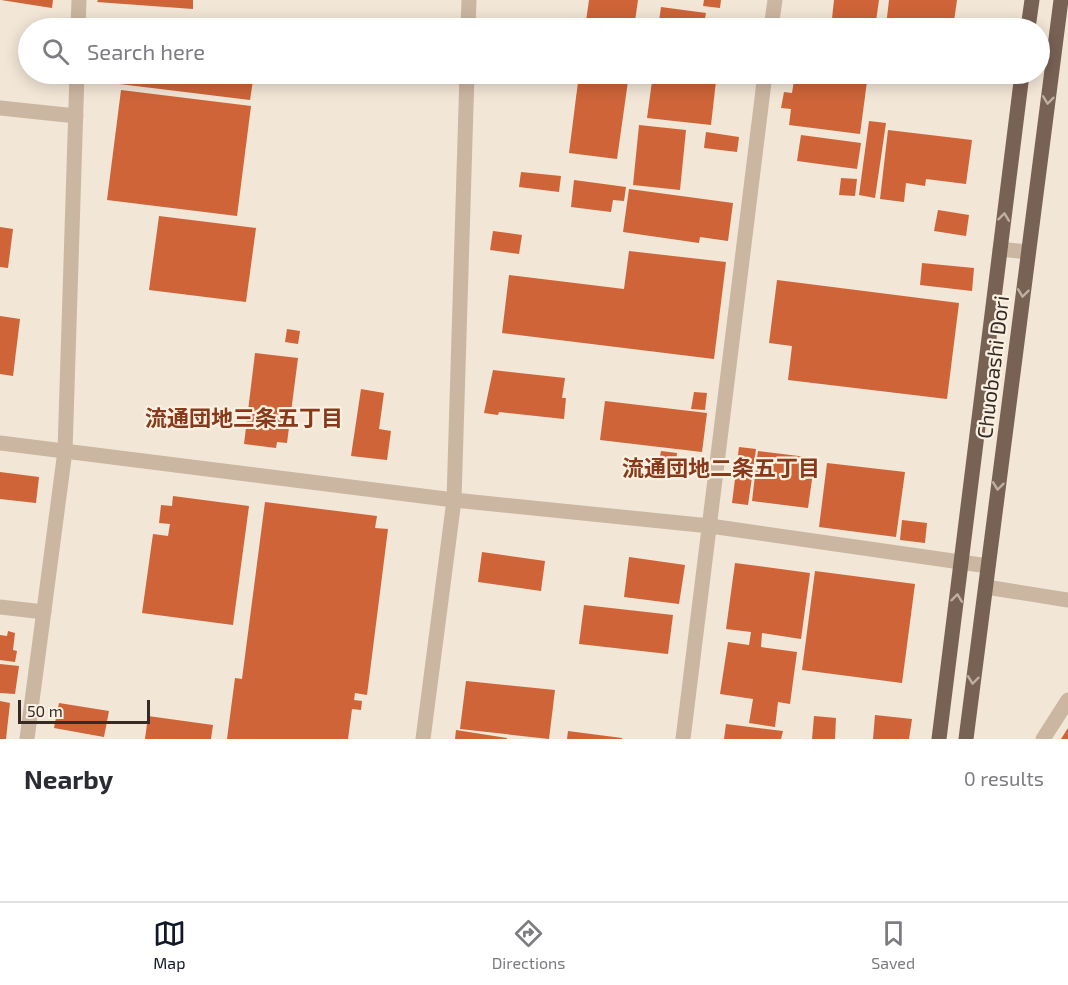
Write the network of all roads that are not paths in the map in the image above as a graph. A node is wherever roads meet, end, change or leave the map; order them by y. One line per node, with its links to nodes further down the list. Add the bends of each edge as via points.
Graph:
1 (78, 0): 6 (street)
2 (469, 0): 7 (street)
3 (775, 0): 8 (street)
4 (1032, 0): 9 (main road)
5 (1061, 0): 17 (main road, Chuobashi Dori, one-way to 17)
6 (78, 18)
7 (468, 18)
8 (772, 18)
9 (1029, 18)
10 (77, 84): 15 (street)
11 (467, 84): 20 (street)
12 (764, 84): 21 (street)
13 (1021, 84): 16 (main road, Chuobashi Dori, one-way to 13)
14 (0, 108): 15 (street)
15 (76, 116): 19 (street)
16 (1000, 249): 17 (street); 22 (main road, Chuobashi Dori)
17 (1028, 252): 23 (main road, Chuobashi Dori, one-way to 23)
18 (0, 443): 19 (street)
19 (65, 451): 20 (street); 27 (street)
20 (454, 500): 21 (street); 30 (street)
21 (710, 526): 22 (street); 31 (street)
22 (961, 562): 23 (street); 32 (main road, Chuobashi Dori, one-way to 22)
23 (988, 566): 24 (main road, Chuobashi Dori)
24 (986, 587): 25 (street); 33 (main road, Chuobashi Dori, one-way to 33)
25 (1068, 600)
26 (0, 607): 27 (street)
27 (44, 612): 29 (street)
28 (1068, 700): 34 (street)
29 (27, 739)
30 (423, 739)
31 (683, 739)
32 (939, 739)
33 (966, 739)
34 (1043, 739)

